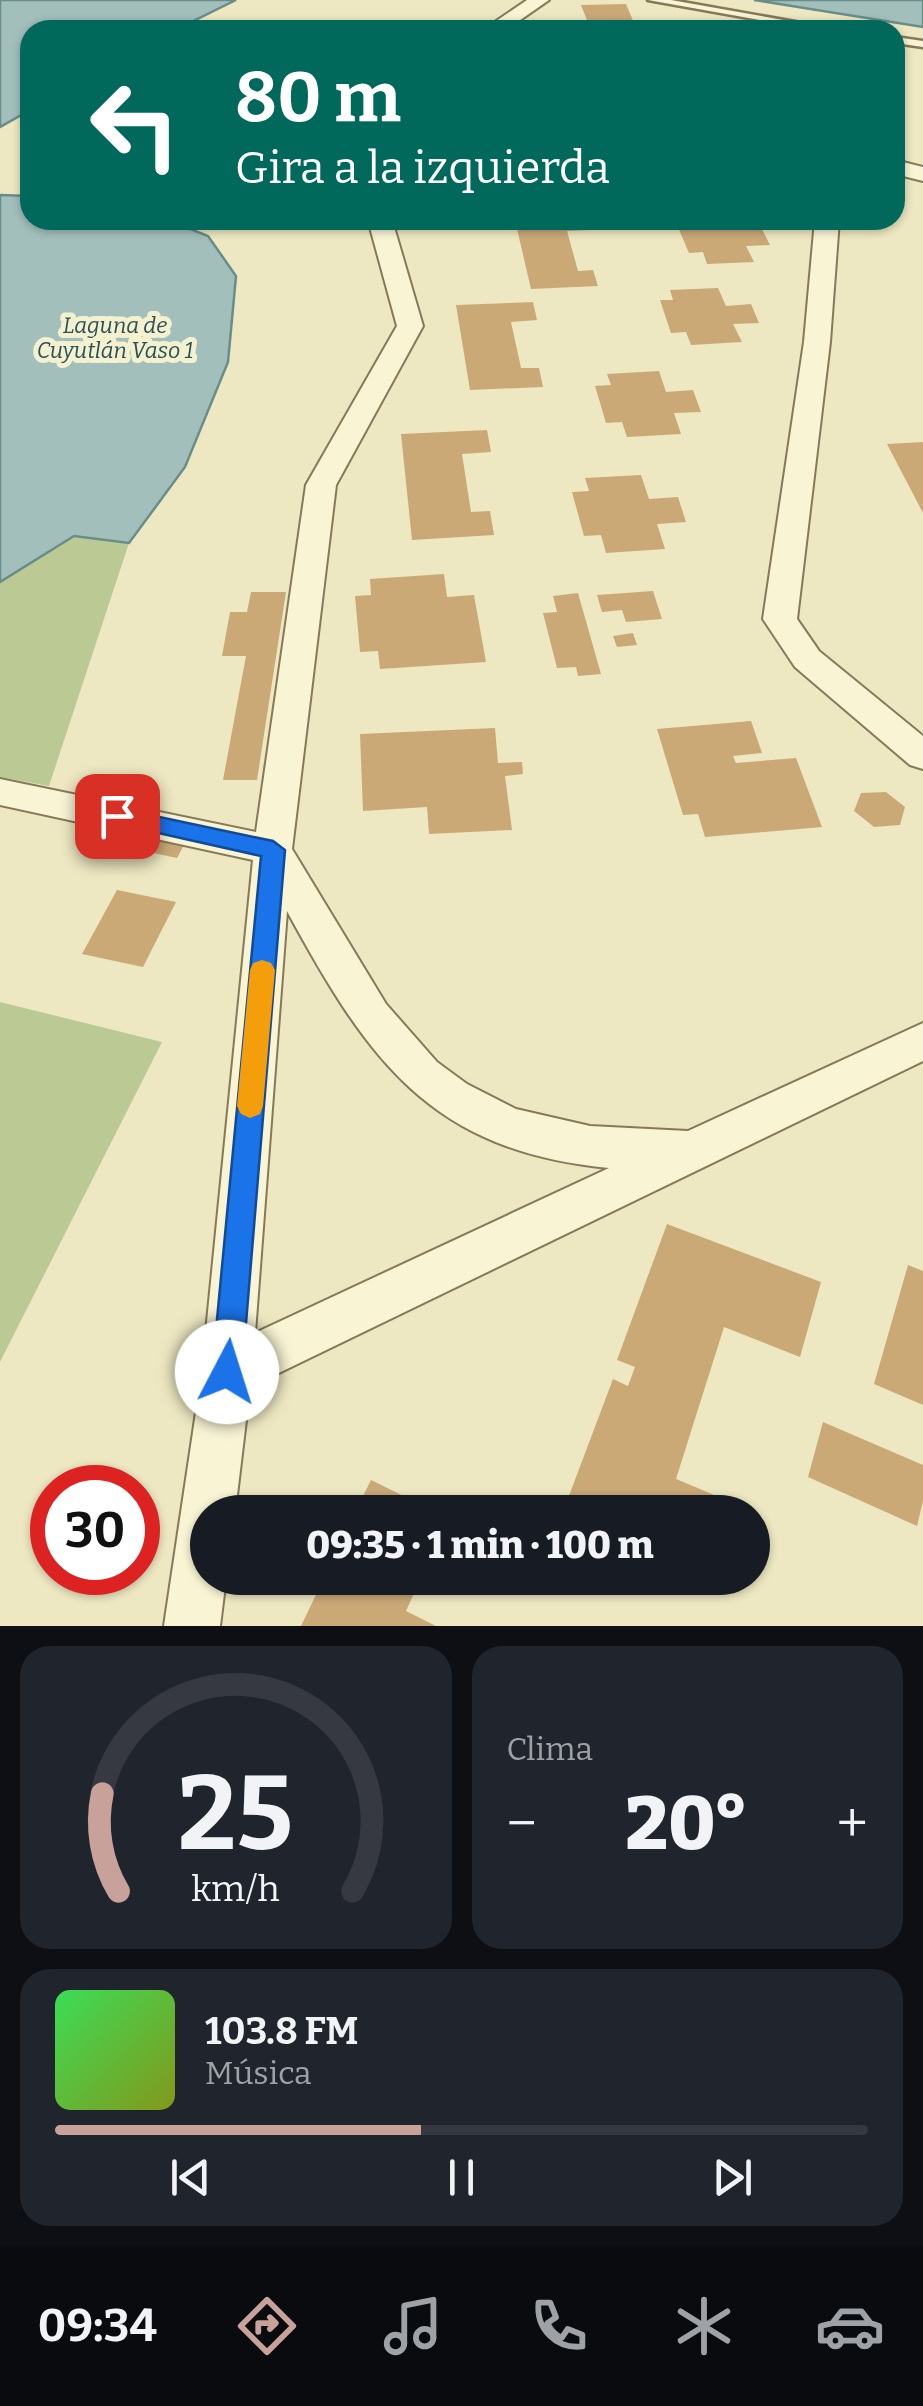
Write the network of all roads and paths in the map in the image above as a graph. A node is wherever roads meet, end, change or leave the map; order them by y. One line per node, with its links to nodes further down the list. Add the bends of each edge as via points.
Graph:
1 (540, 0): 3 (street)
2 (653, 0): 4 (lane)
3 (509, 20)
4 (775, 20)
5 (383, 230): 9 (street, via 410,326 320,485)
6 (825, 230): 7 (street, via 780,619 807,659)
7 (923, 756)
8 (0, 792): 9 (street)
9 (273, 850): 11 (street, via 370,1014 410,1064 462,1104 534,1135 594,1147); 12 (street)
10 (923, 1041): 11 (street)
11 (686, 1151): 12 (street)
12 (227, 1372): 13 (street)
13 (210, 1495)
14 (196, 1595): 15 (street)
15 (192, 1626)

